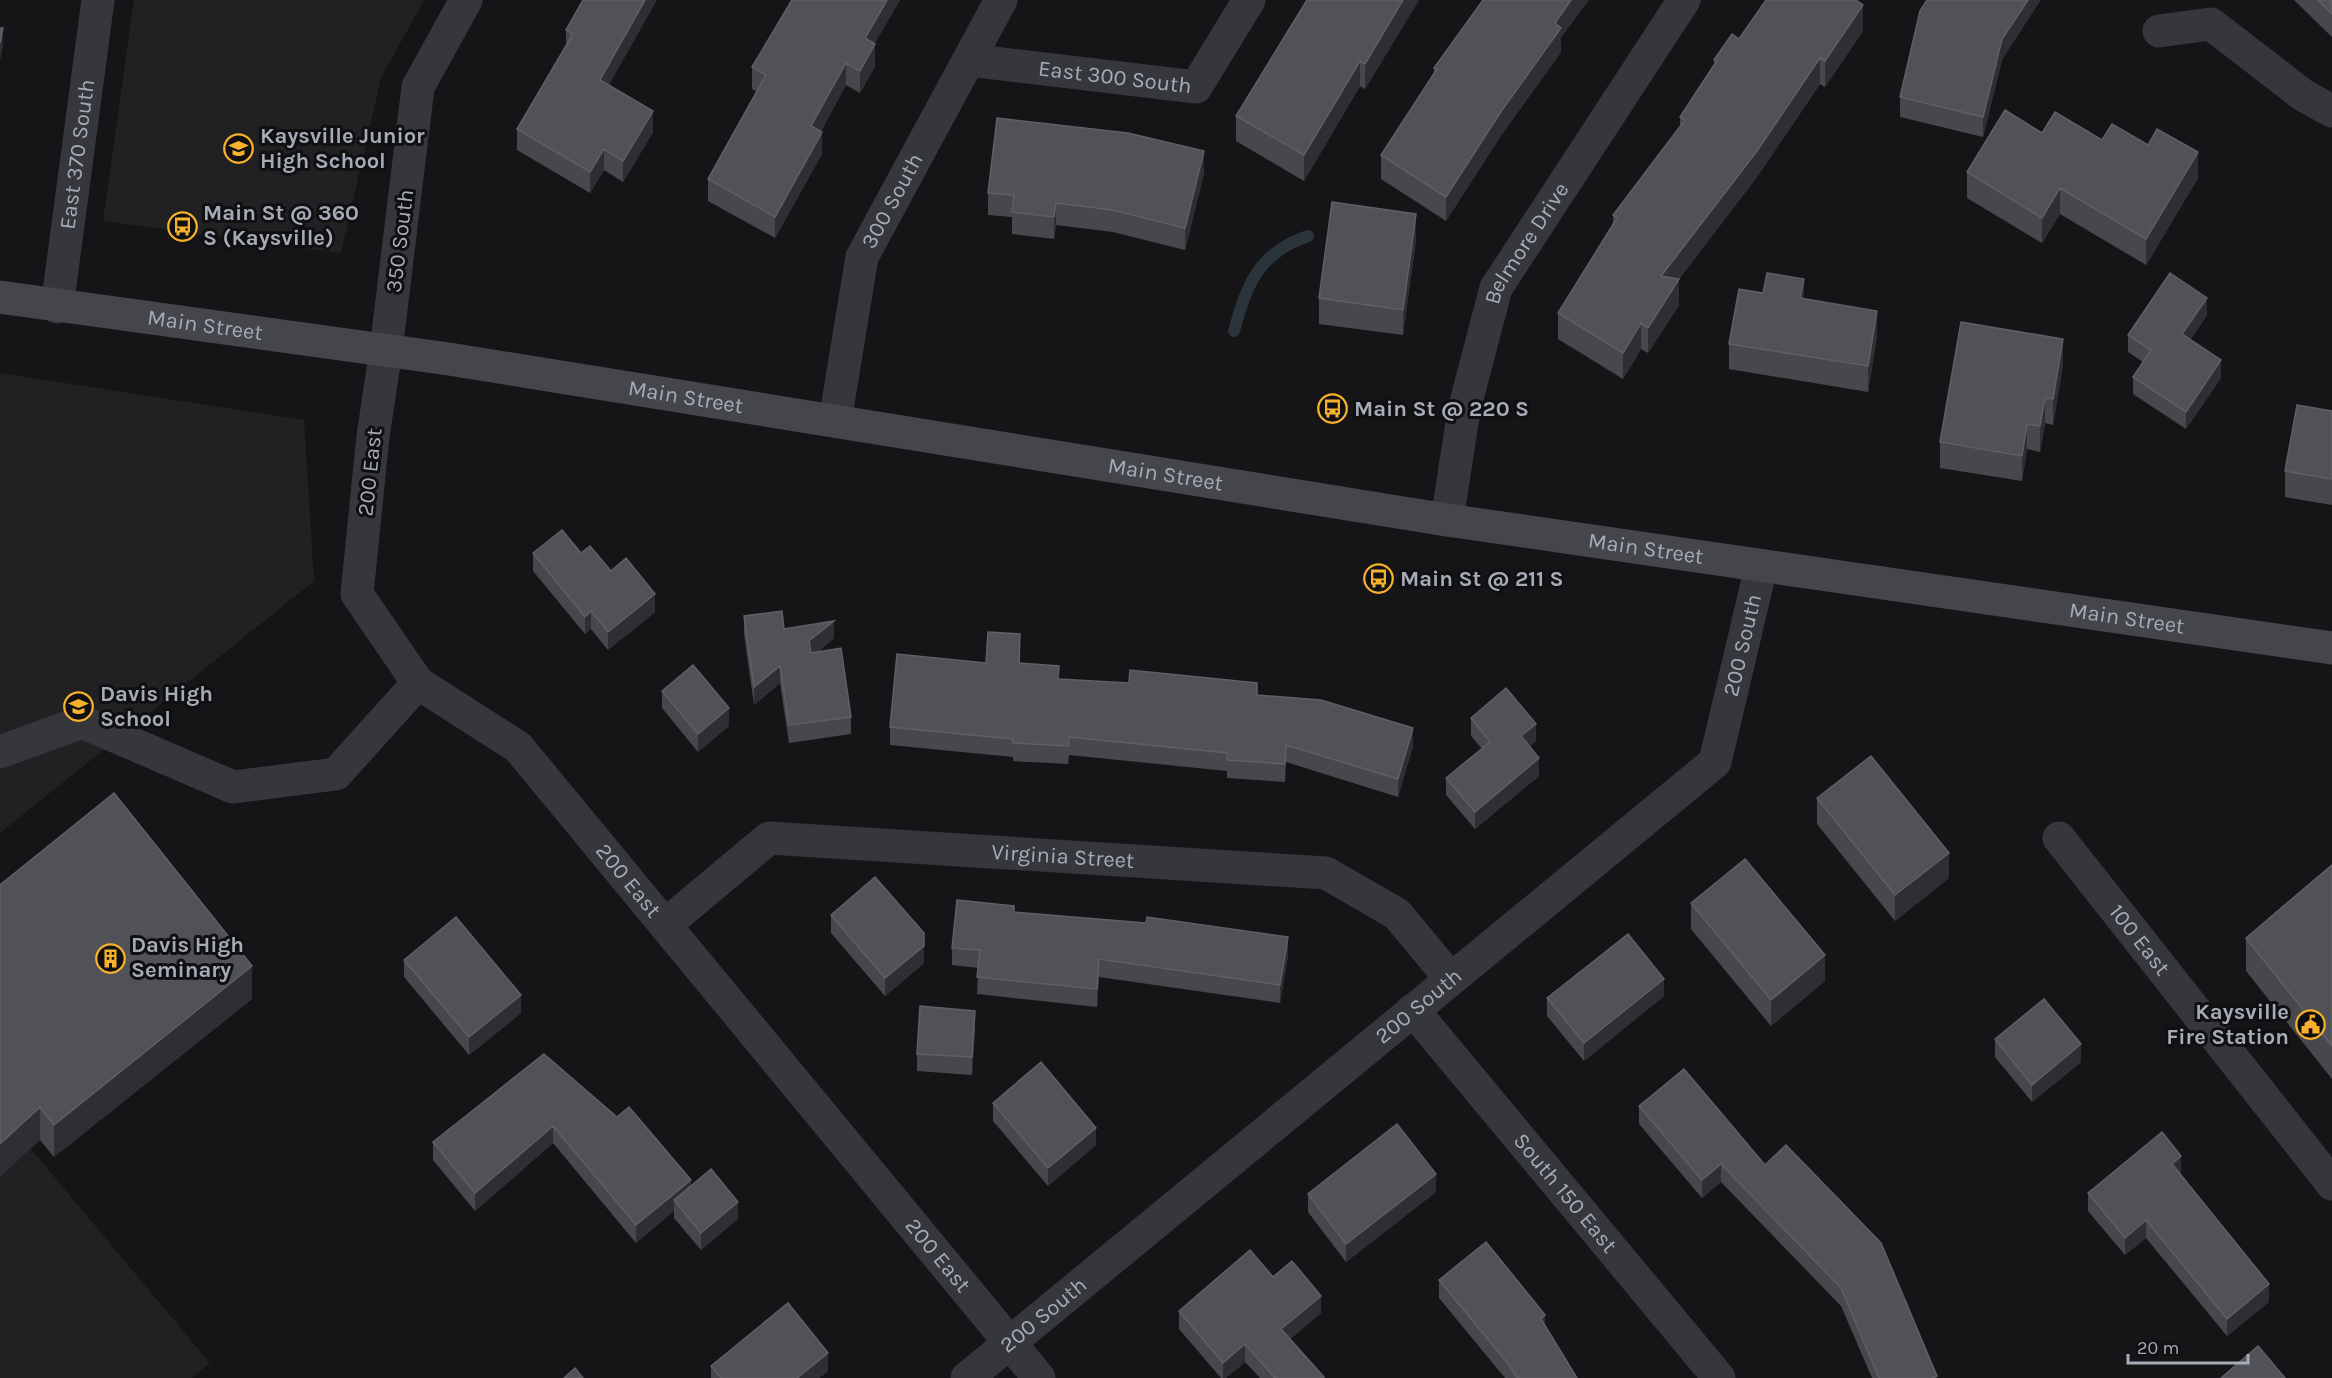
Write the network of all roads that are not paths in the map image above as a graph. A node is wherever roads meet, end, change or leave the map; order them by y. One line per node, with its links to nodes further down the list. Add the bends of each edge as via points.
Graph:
1 (98, 0): 10 (street, East 370 South)
2 (466, 0): 11 (street, 350 South, via 418,87)
3 (1001, 0): 7 (street, 300 South)
4 (1249, 0): 7 (street, East 300 South, via 1196,87)
5 (1684, 0): 13 (street, Belmore Drive, via 1496,288 1464,410)
6 (2158, 31): 8 (street, via 2211,24 2303,95)
7 (969, 60): 12 (street, 300 South, via 862,257)
8 (2332, 111)
9 (0, 297): 10 (main road, Main Street)
10 (57, 307): 11 (main road, Main Street)
11 (386, 350): 12 (main road, Main Street); 16 (street, 200 East, via 357,594)
12 (835, 421): 13 (main road, Main Street)
13 (1447, 520): 14 (main road, Main Street)
14 (1761, 567): 15 (main road, Main Street); 20 (street, 200 South, via 1714,762)
15 (2332, 648)
16 (418, 683): 17 (street, via 336,774 233,787 82,722); 19 (street, 200 East, via 518,747)
17 (0, 752)
18 (2059, 838): 22 (street, 100 East)
19 (665, 925): 20 (street, Virginia Street, via 769,838 1326,873 1397,914); 23 (street, 200 East)
20 (1451, 980): 21 (street, 200 South)
21 (1413, 1010): 23 (street, 200 South); 26 (street, South 150 East)
22 (2332, 1184)
23 (1010, 1342): 24 (street, 200 South); 25 (street, 200 East)
24 (967, 1378)
25 (1039, 1378)
26 (1719, 1378)

